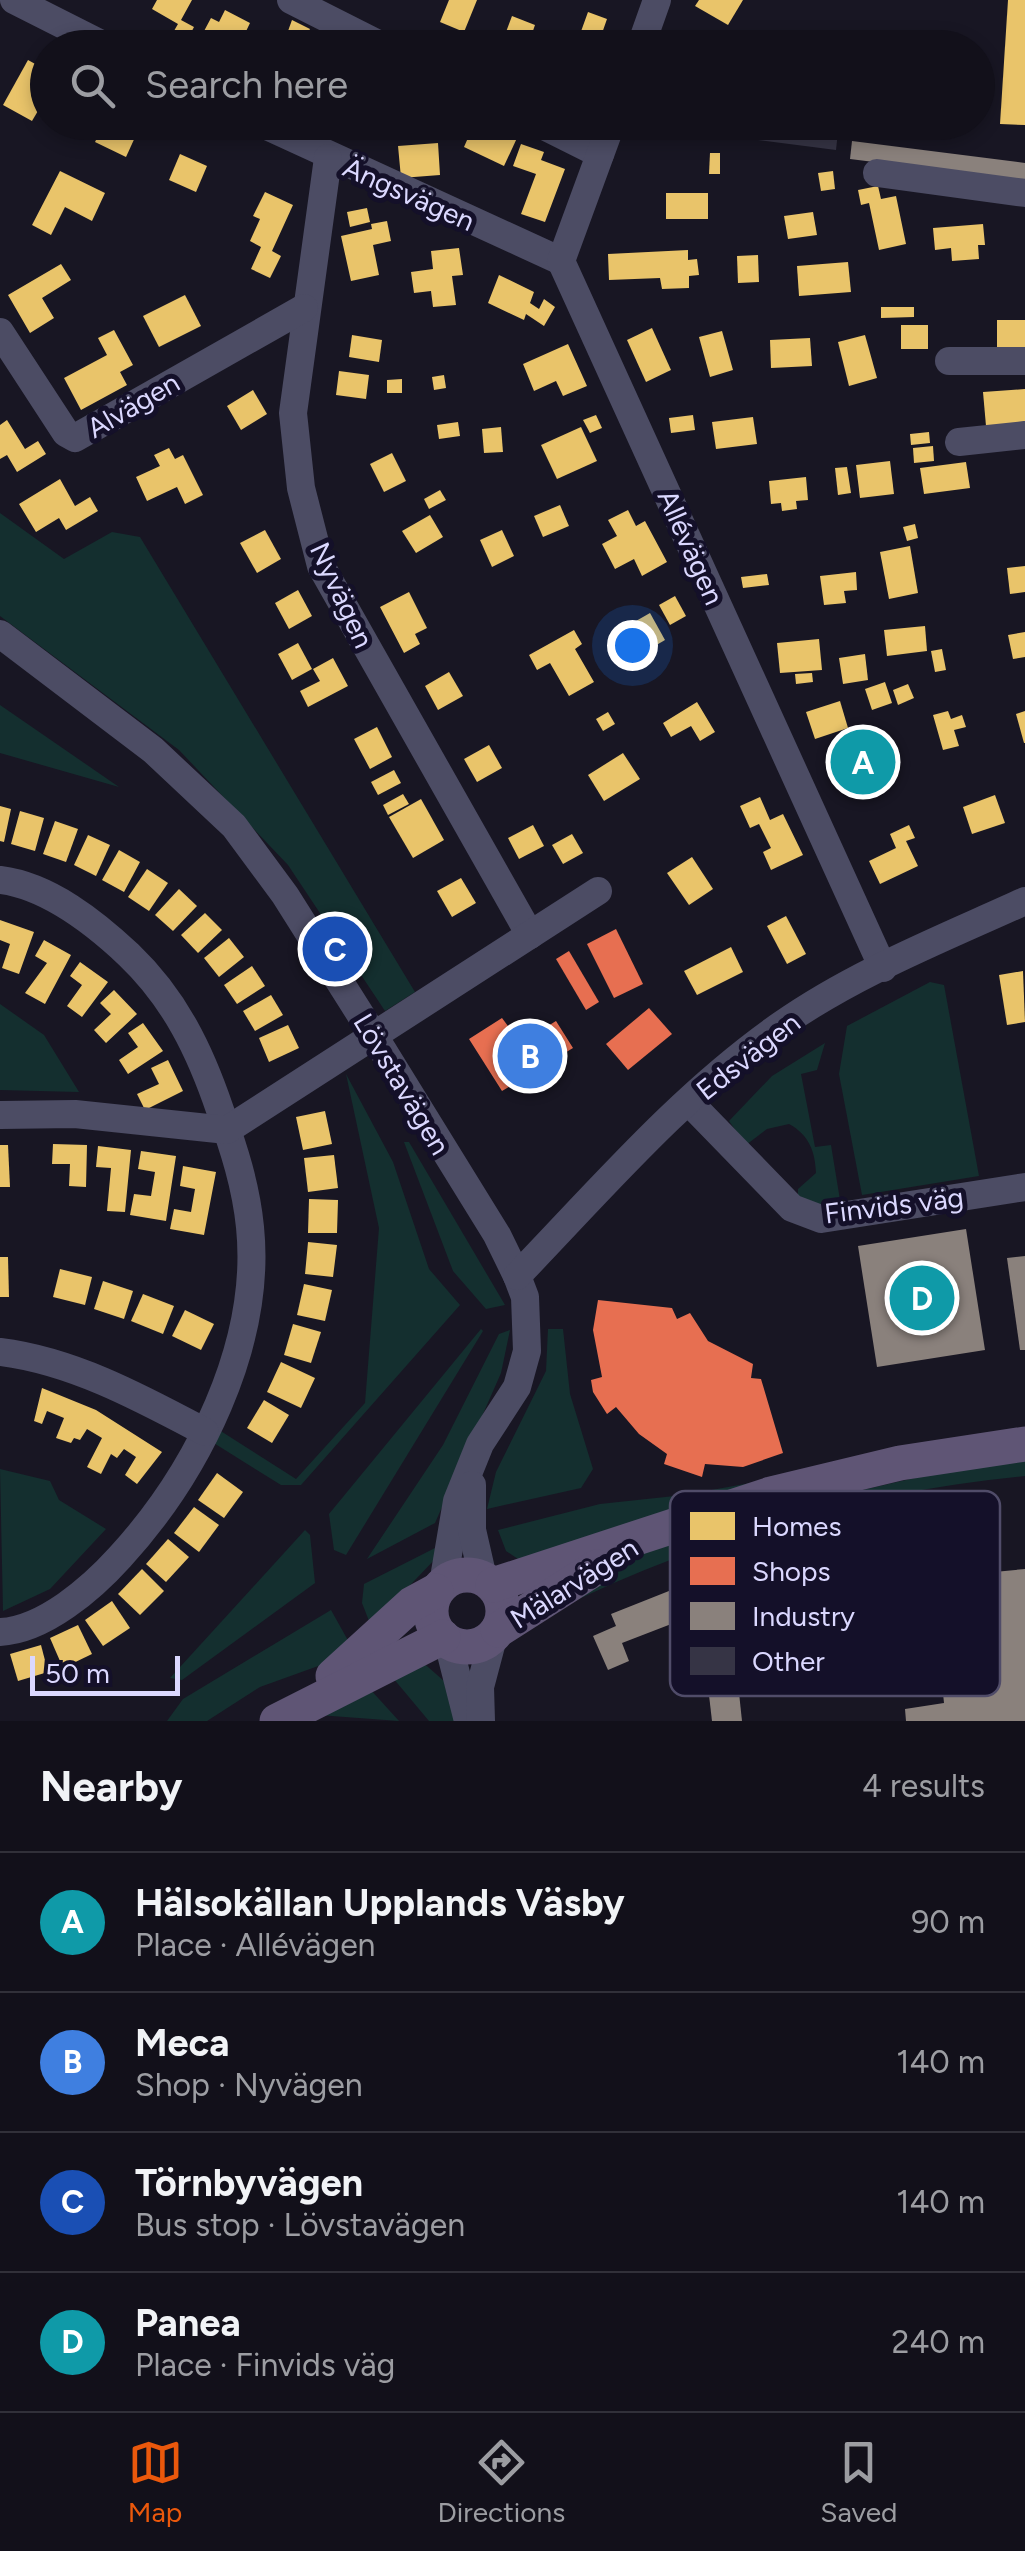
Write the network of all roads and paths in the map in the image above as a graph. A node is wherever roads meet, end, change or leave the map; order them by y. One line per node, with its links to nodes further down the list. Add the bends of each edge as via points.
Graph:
1 (14, 0): 4 (street)
2 (291, 0): 5 (street)
3 (658, 0): 6 (street)
4 (73, 30)
5 (351, 30)
6 (647, 30)
7 (293, 140): 11 (street, Ängsvägen)
8 (572, 140): 10 (street)
9 (605, 140): 10 (street)
10 (600, 154): 14 (street)
11 (328, 158): 14 (street, Ängsvägen); 15 (street, Nyvägen)
12 (876, 173): 13 (street)
13 (1025, 193)
14 (561, 261): 26 (street, Allévägen)
15 (304, 308): 16 (street, Alvägen, via 75,438); 25 (street, Nyvägen, via 293,414 301,488 321,566)
16 (0, 332)
17 (949, 361): 18 (street)
18 (1025, 361)
19 (1025, 435): 20 (street)
20 (959, 442)
21 (0, 634): 27 (street, Lövstavägen, via 153,750 234,826)
22 (0, 880): 30 (street, via 56,900 142,967 182,1016)
23 (598, 891): 25 (street)
24 (1025, 901): 26 (street, Edsvägen)
25 (530, 935): 27 (street)
26 (883, 968): 28 (street, Edsvägen, via 782,1025)
27 (374, 1036): 30 (street); 32 (street, Lövstavägen)
28 (689, 1102): 31 (street, Finvids väg, via 792,1208 821,1219); 32 (street, Edsvägen)
29 (0, 1115): 30 (street, via 76,1114)
30 (227, 1130): 34 (street, via 251,1230 247,1298 233,1365)
31 (1025, 1187)
32 (517, 1276): 36 (street, Lövstavägen, via 525,1296 527,1351 517,1387 480,1444)
33 (0, 1352): 34 (street, via 126,1390)
34 (205, 1432): 42 (street, via 146,1529 100,1578 56,1610)
35 (1025, 1444): 37 (main road, Mälarvägen, via 900,1463)
36 (473, 1468): 40 (street, Lövstavägen, via 472,1530); 41 (street, Lövstavägen, via 451,1522)
37 (783, 1491)
38 (670, 1529): 39 (main road, Mälarvägen)
39 (650, 1536): 40 (main road, Mälarvägen); 43 (main road, Mälarvägen)
40 (488, 1582): 41 (main road, via 460,1576); 43 (main road, via 503,1610)
41 (439, 1588): 44 (main road, via 432,1614); 45 (main road)
42 (0, 1632)
43 (495, 1634): 44 (main road, via 468,1646); 47 (street, via 480,1688)
44 (445, 1639): 45 (main road); 46 (street)
45 (287, 1714)
46 (468, 1721)
47 (481, 1721)

